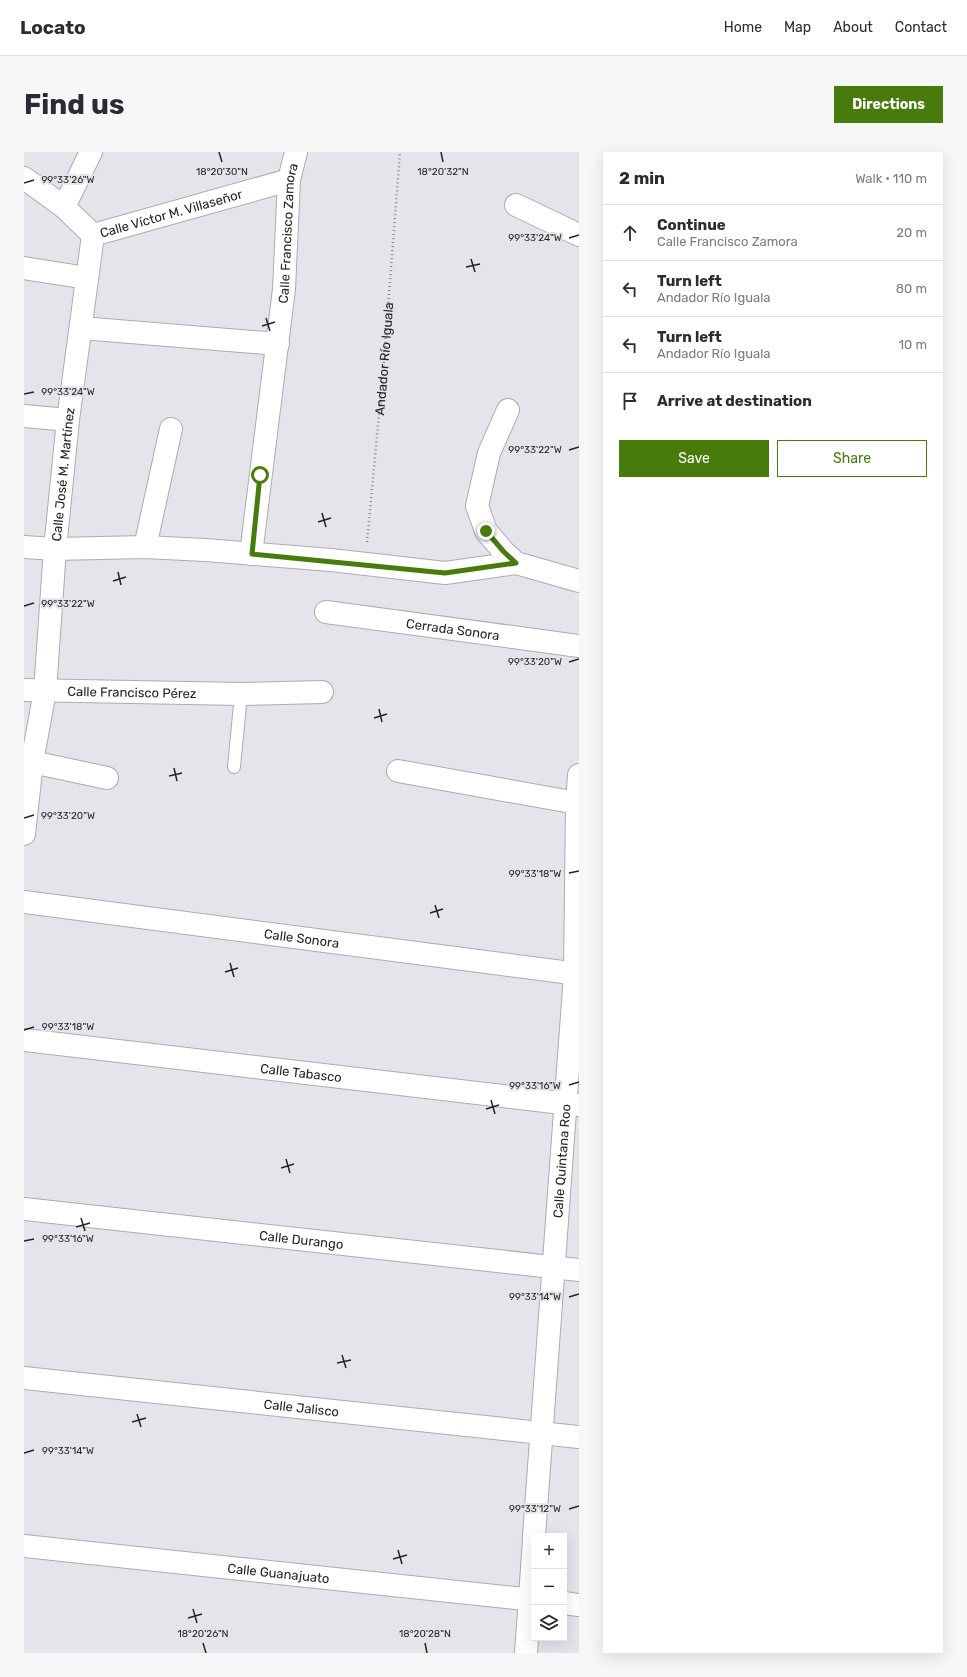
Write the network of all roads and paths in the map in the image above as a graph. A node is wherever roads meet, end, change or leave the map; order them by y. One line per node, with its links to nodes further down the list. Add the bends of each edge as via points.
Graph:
1 (91, 152): 7 (street)
2 (296, 152): 5 (street, Calle Francisco Zamora)
3 (400, 152): 23 (path, Andador Río Iguala, via 383,372)
4 (24, 178): 7 (street, Calle Víctor M. Villaseñor)
5 (289, 180): 8 (street, Calle Víctor M. Villaseñor); 13 (street, Calle Francisco Zamora, via 284,289)
6 (516, 205): 9 (street)
7 (64, 207): 8 (street, Calle Víctor M. Villaseñor)
8 (93, 235): 11 (street, Calle José M. Martínez)
9 (579, 235)
10 (24, 268): 11 (street)
11 (87, 278): 12 (street, Calle José M. Martínez)
12 (81, 328): 13 (street); 16 (street, Calle José M. Martínez)
13 (278, 344): 21 (street, Calle Francisco Zamora)
14 (508, 410): 22 (street, via 489,453 477,506 486,531)
15 (24, 416): 16 (street)
16 (68, 420): 20 (street, Calle José M. Martínez)
17 (171, 429): 19 (street)
18 (24, 547): 20 (street)
19 (145, 547): 20 (street); 21 (street)
20 (55, 549): 27 (street, Calle José M. Martínez)
21 (252, 554): 23 (street)
22 (516, 563): 23 (street, via 445,573); 24 (street)
23 (364, 565)
24 (579, 581)
25 (326, 612): 26 (street, Cerrada Sonora)
26 (579, 646)
27 (34, 691): 29 (street, Calle Francisco Pérez); 30 (street, Calle José M. Martínez)
28 (322, 692): 29 (street, Calle Francisco Pérez)
29 (241, 694): 31 (lane)
30 (32, 762): 33 (street); 35 (street, Calle José M. Martínez)
31 (234, 768)
32 (398, 771): 34 (street)
33 (107, 778)
34 (578, 788): 37 (street, Calle Quintana Roo)
35 (24, 834)
36 (24, 902): 37 (street, Calle Sonora)
37 (577, 974): 39 (street, Calle Quintana Roo)
38 (24, 1040): 39 (street, Calle Tabasco)
39 (572, 1104): 41 (street, Calle Quintana Roo)
40 (24, 1209): 41 (street, Calle Durango)
41 (555, 1267): 42 (street, Calle Durango); 44 (street, Calle Quintana Roo)
42 (579, 1270)
43 (24, 1378): 44 (street, Calle Jalisco)
44 (543, 1434): 45 (street, Calle Jalisco); 46 (street, Calle Quintana Roo)
45 (579, 1437)
46 (534, 1533)
47 (24, 1546): 48 (street, Calle Guanajuato)
48 (531, 1600)
49 (567, 1603): 51 (street)
50 (531, 1605): 52 (street)
51 (579, 1605)
52 (526, 1653)

